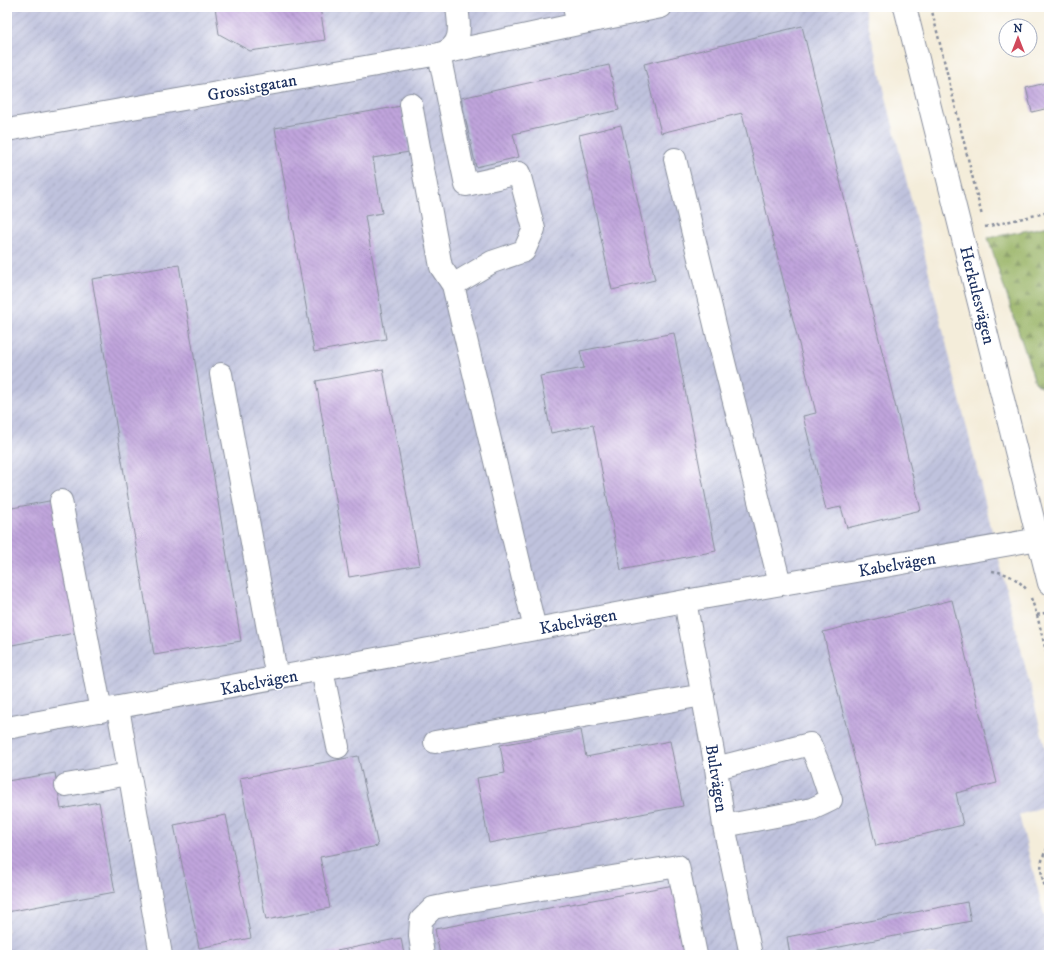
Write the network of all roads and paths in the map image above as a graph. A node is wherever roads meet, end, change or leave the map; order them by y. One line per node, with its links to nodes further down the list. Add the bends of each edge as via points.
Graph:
1 (457, 7): 5 (street, via 460,28 458,41)
2 (661, 7): 4 (street, Grossistgatan)
3 (905, 7): 14 (street, Herkulesvägen)
4 (576, 15): 5 (street, Grossistgatan)
5 (444, 53): 7 (street, Grossistgatan); 11 (street, via 466,185 519,173 534,229 524,251 492,262)
6 (410, 104): 11 (street, via 441,267)
7 (7, 130)
8 (675, 159): 16 (street)
9 (1049, 212): 10 (path)
10 (985, 227)
11 (453, 285): 21 (street)
12 (221, 374): 24 (street)
13 (61, 501): 26 (street)
14 (1038, 539): 16 (street, Kabelvägen); 17 (street, Herkulesvägen)
15 (989, 571): 20 (path, via 1007,574 1019,581 1027,590)
16 (780, 584): 18 (street, Kabelvägen)
17 (1049, 584)
18 (685, 601): 21 (street, Kabelvägen); 25 (street, Bultvägen)
19 (1049, 612): 20 (path)
20 (1037, 615): 22 (path)
21 (535, 630): 23 (street, Kabelvägen)
22 (1049, 663)
23 (322, 670): 24 (street, Kabelvägen); 29 (street)
24 (277, 678): 26 (street, Kabelvägen)
25 (703, 695): 28 (street); 30 (street, Bultvägen)
26 (109, 710): 27 (street, Kabelvägen); 31 (street)
27 (7, 728)
28 (435, 742)
29 (338, 748)
30 (716, 768): 33 (street, Bultvägen); 33 (street, via 810,744 831,800 812,809)
31 (129, 774): 32 (street); 36 (street)
32 (66, 785)
33 (724, 826): 39 (street, Bultvägen)
34 (1049, 846): 35 (path, via 1040,866)
35 (1048, 897)
36 (161, 955)
37 (423, 955): 38 (street, via 420,936 422,920 433,908 678,866)
38 (696, 955)
39 (751, 955)

